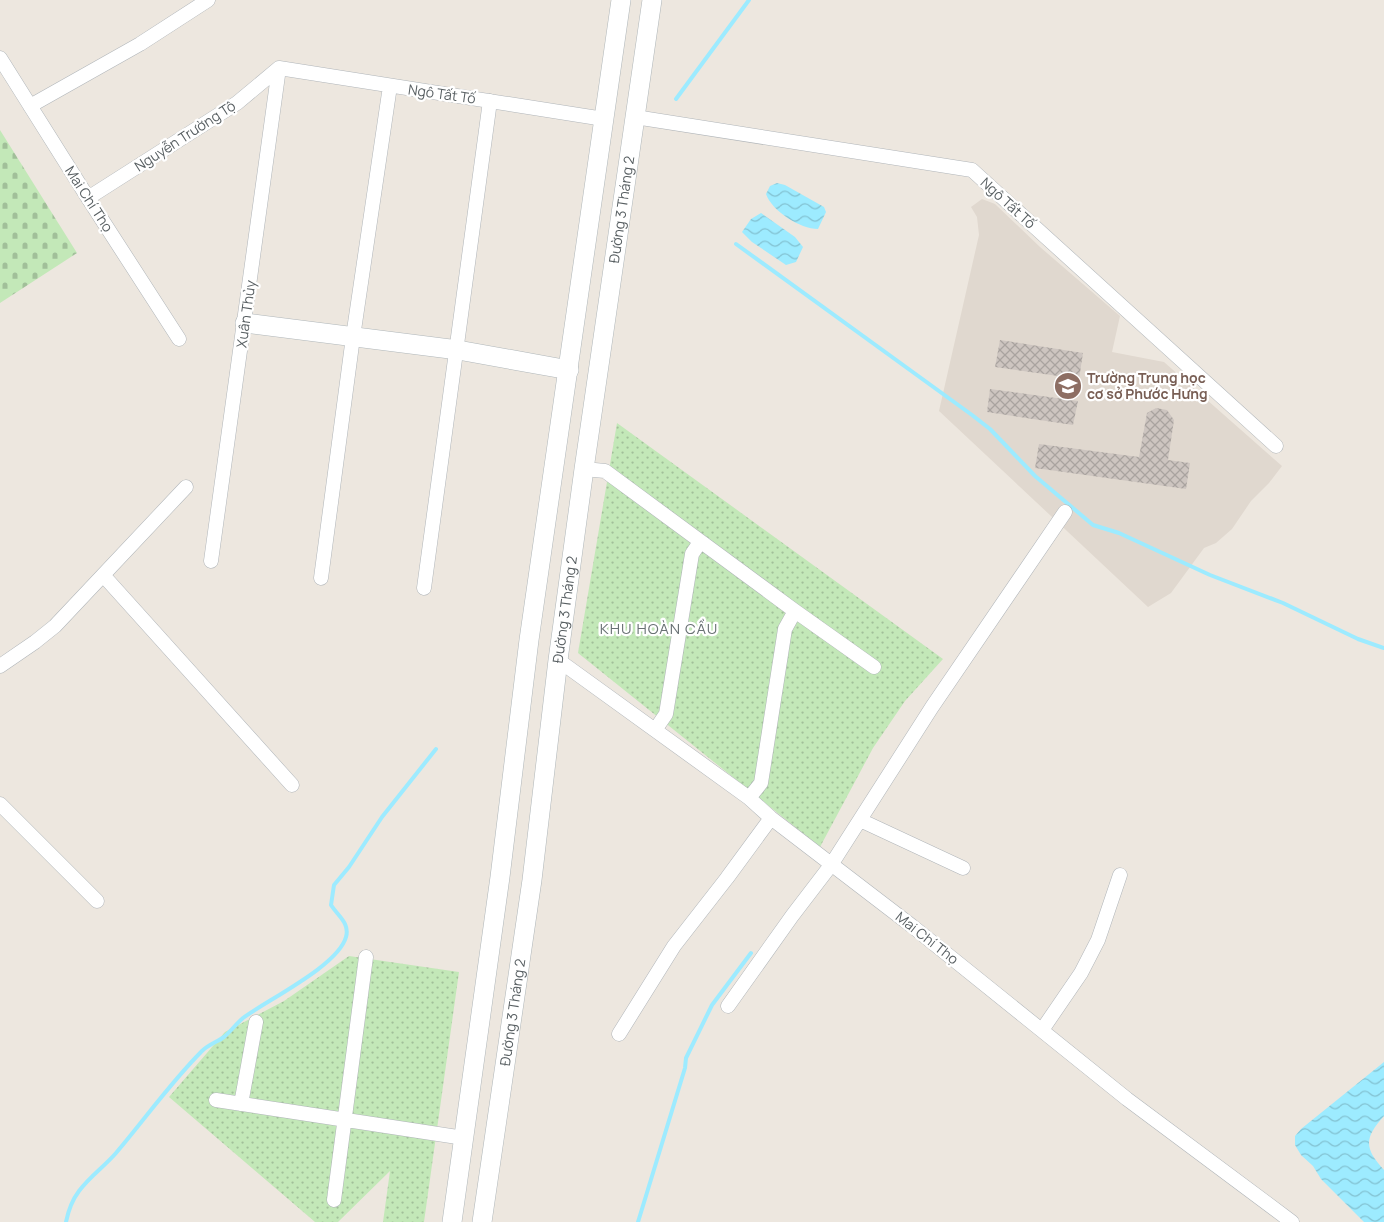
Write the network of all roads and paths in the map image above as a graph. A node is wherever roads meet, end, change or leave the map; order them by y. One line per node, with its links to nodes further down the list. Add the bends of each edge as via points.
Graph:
1 (208, 0): 8 (street, via 140,44)
2 (621, 0): 10 (main road)
3 (652, 0): 9 (main road, Đường 3 Tháng 2)
4 (0, 58): 8 (street, Mai Chí Thọ)
5 (279, 68): 6 (street, Ngô Tất Tố); 11 (street, Nguyễn Trường Tộ, via 237,103); 12 (street, Xuân Thủy)
6 (390, 86): 7 (street, Ngô Tất Tố); 13 (street)
7 (490, 101): 10 (street, Ngô Tất Tố); 15 (street)
8 (30, 106): 11 (street, Mai Chí Thọ)
9 (635, 117): 17 (street, Ngô Tất Tố, via 972,170); 18 (main road, Đường 3 Tháng 2)
10 (604, 120): 16 (main road)
11 (88, 198): 14 (street, Mai Chí Thọ)
12 (245, 324): 13 (main road); 22 (street, Xuân Thủy)
13 (353, 337): 15 (main road); 24 (street)
14 (179, 339)
15 (458, 350): 16 (main road); 25 (street)
16 (569, 370): 39 (main road, via 529,640)
17 (1276, 446)
18 (584, 469): 21 (street, via 605,471); 27 (main road, Đường 3 Tháng 2)
19 (186, 486): 23 (street)
20 (1065, 512): 35 (street, via 932,707)
21 (700, 542): 26 (street); 30 (street, via 692,554 666,714)
22 (211, 561)
23 (103, 575): 28 (street, via 55,626); 31 (street)
24 (321, 578)
25 (424, 588)
26 (795, 611): 29 (street); 32 (street, via 785,629 761,783)
27 (558, 660): 30 (street, Mai Chí Thọ); 40 (main road, Đường 3 Tháng 2)
28 (0, 666)
29 (874, 667)
30 (655, 730): 32 (street, Mai Chí Thọ)
31 (292, 785)
32 (749, 798): 34 (street, Mai Chí Thọ)
33 (0, 804): 41 (street)
34 (771, 818): 36 (street, Mai Chí Thọ); 46 (street, via 674,946)
35 (860, 820): 36 (street); 37 (street)
36 (831, 865): 43 (street); 45 (street, Mai Chí Thọ)
37 (963, 868)
38 (1120, 875): 45 (street, via 1098,940 1081,973)
39 (500, 877): 40 (main road); 50 (main road)
40 (532, 880): 53 (main road, Đường 3 Tháng 2)
41 (97, 901)
42 (366, 957): 49 (street)
43 (728, 1006)
44 (256, 1022): 48 (street)
45 (1042, 1030): 54 (street, Mai Chí Thọ)
46 (619, 1034)
47 (216, 1100): 48 (street)
48 (241, 1104): 49 (street)
49 (345, 1120): 50 (street); 51 (street)
50 (464, 1138): 52 (main road)
51 (334, 1200)
52 (452, 1222)
53 (482, 1222)
54 (1292, 1222)

